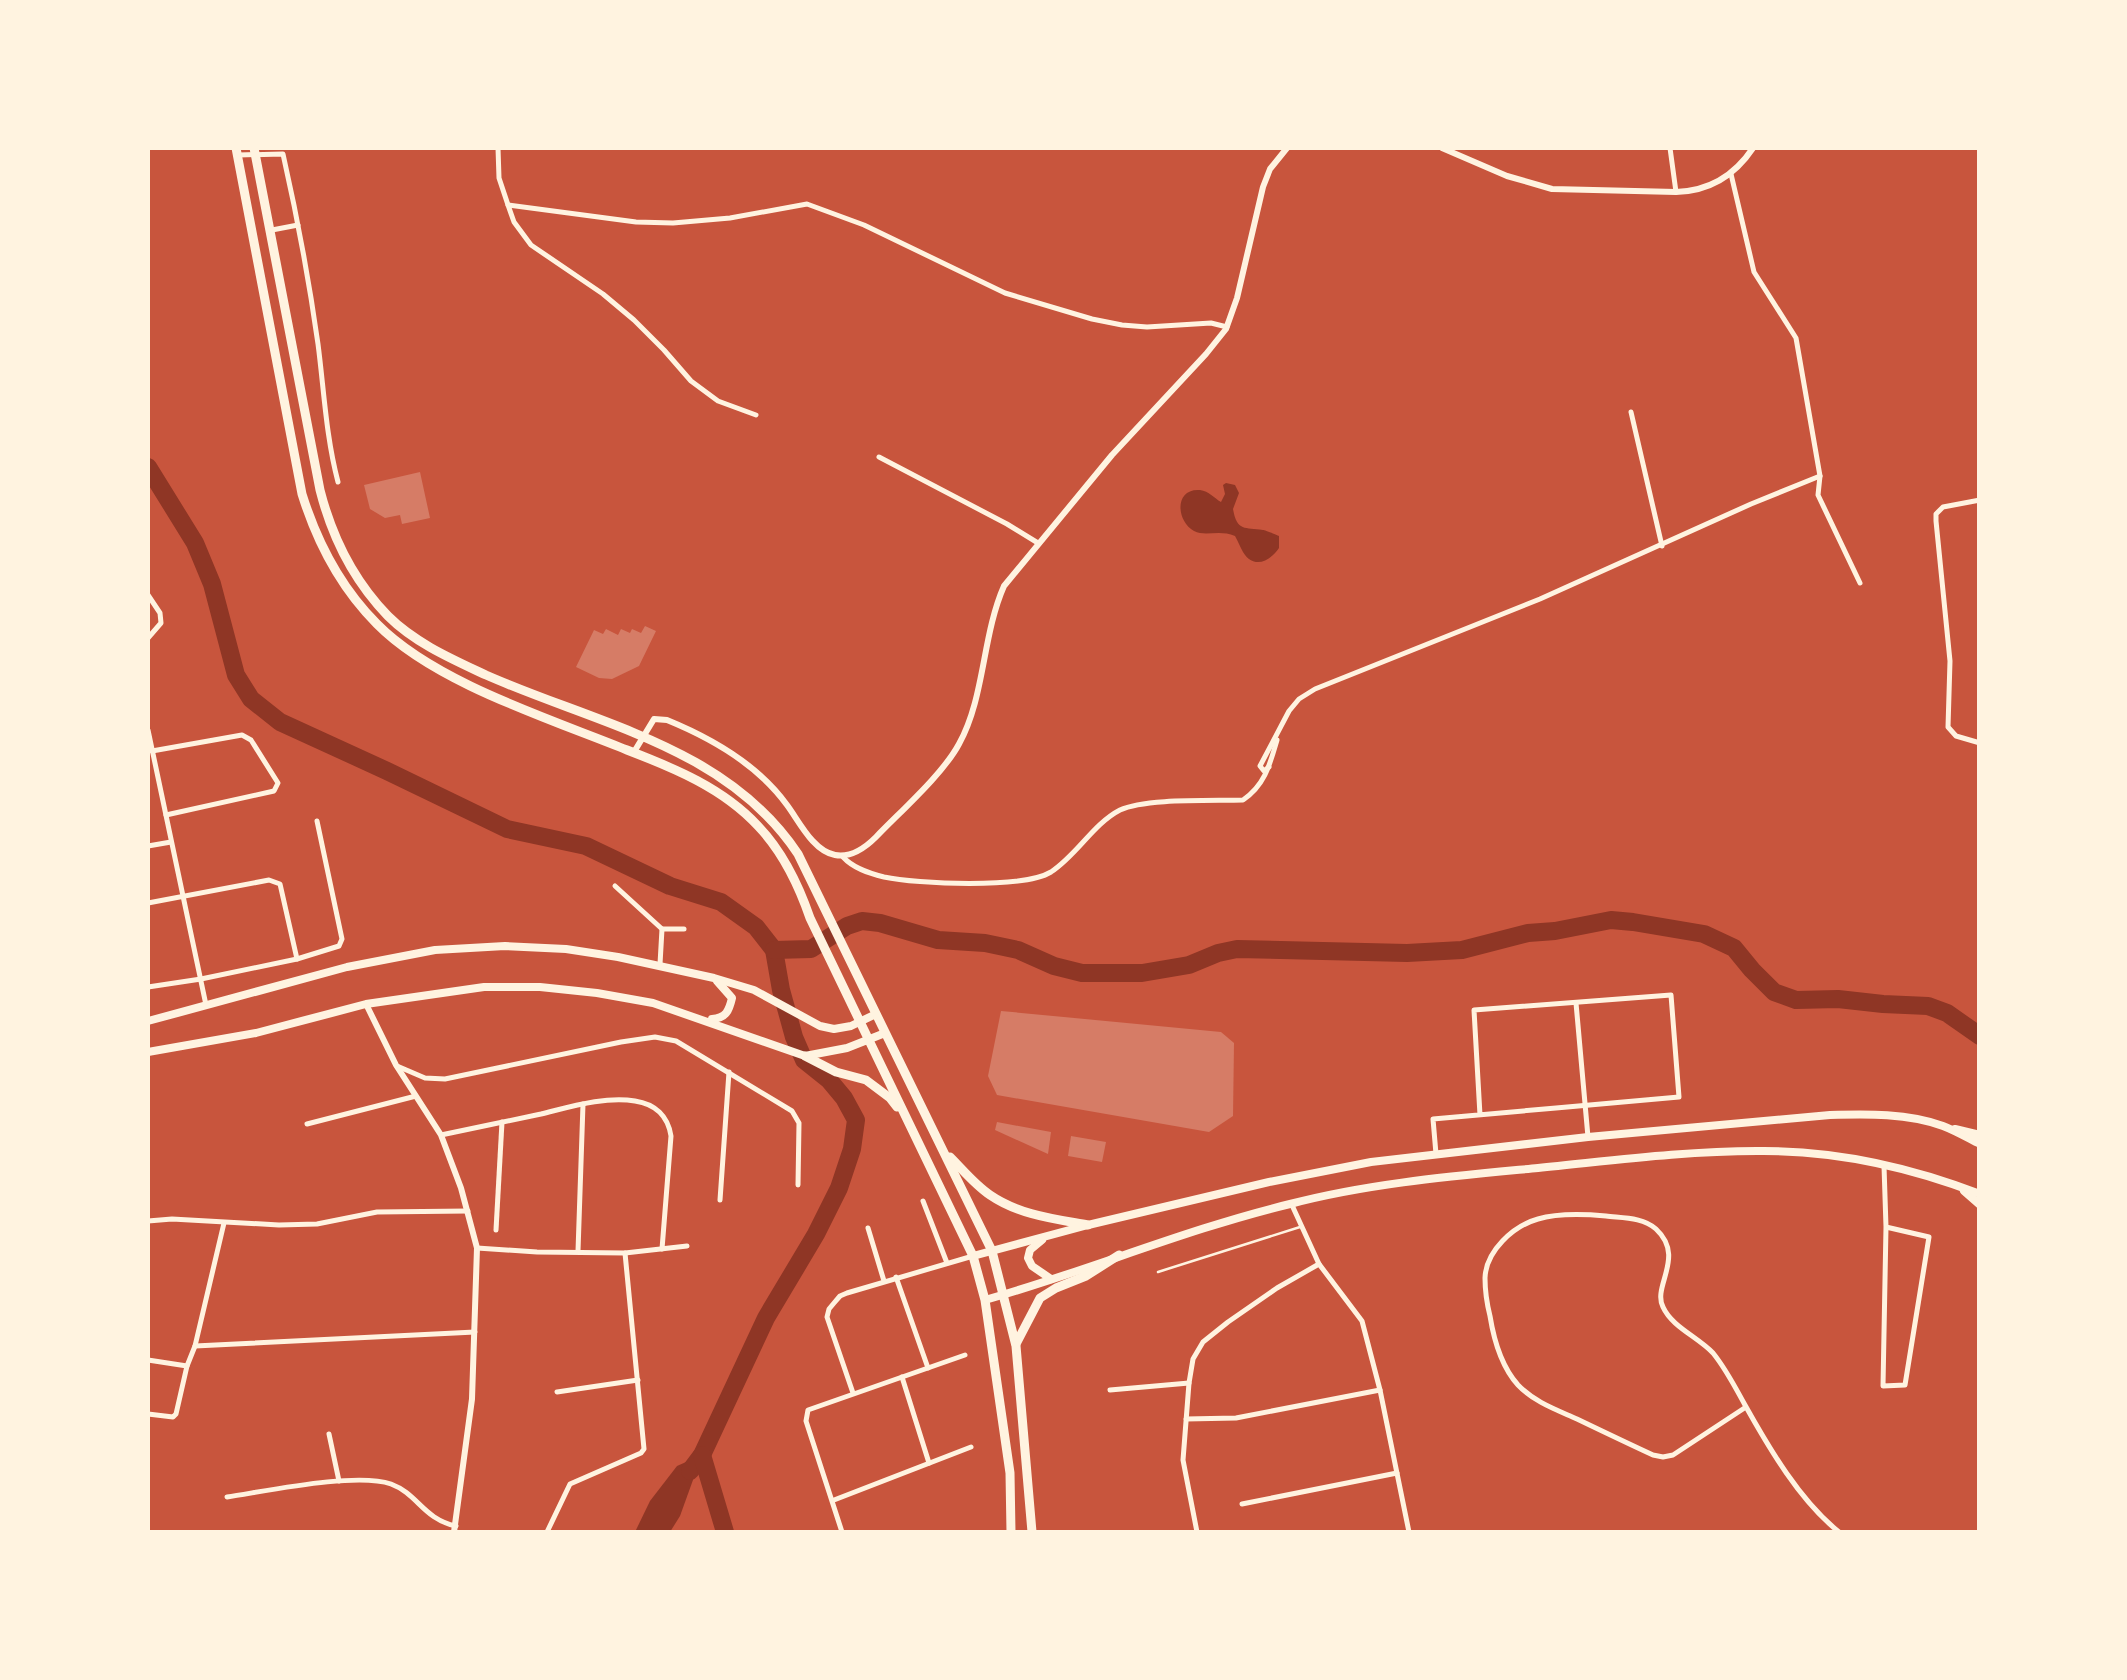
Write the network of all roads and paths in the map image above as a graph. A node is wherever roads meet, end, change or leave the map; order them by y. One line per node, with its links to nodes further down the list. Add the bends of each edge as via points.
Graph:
1 (498, 148): 10 (street)
2 (1287, 148): 13 (street, via 1263,186)
3 (1442, 148): 9 (street, via 1552,189)
4 (1670, 148): 9 (street)
5 (1753, 148): 8 (street)
6 (237, 151): 7 (street); 29 (highway, via 302,494 340,578 376,624 424,660 495,697)
7 (255, 151): 11 (street, via 282,154); 12 (highway)
8 (1731, 174): 9 (street, via 1705,188); 17 (street, via 1754,272 1796,338)
9 (1676, 192)
10 (508, 205): 13 (street, via 674,223 807,204 1005,293 1092,319 1147,327); 15 (street, via 531,245 614,303 691,381)
11 (298, 226): 12 (street); 18 (street)
12 (270, 230): 26 (highway, via 327,518 369,593 430,648)
13 (1227, 326): 20 (street)
14 (1631, 412): 21 (street)
15 (756, 414)
16 (879, 457): 20 (street)
17 (1820, 476): 21 (street); 22 (street, via 1818,494)
18 (338, 482)
19 (1980, 500): 27 (street, via 1936,514 1950,662 1948,727)
20 (1038, 543): 34 (street, via 995,606 971,713 954,752 876,838)
21 (1662, 546): 34 (street, via 1315,689 1298,699 1260,768 1269,766 1265,778 1243,800 1121,810 1047,874 1027,881 908,881 852,866)
22 (1860, 583)
23 (148, 595): 24 (street, via 161,623)
24 (148, 638)
25 (148, 730): 28 (street)
26 (642, 737): 29 (street); 34 (street, via 654,719 667,720 738,759 770,785 812,839); 48 (highway, via 703,766 768,814 798,854)
27 (1980, 743)
28 (152, 751): 30 (street); 30 (street, via 242,735 277,780 274,791)
29 (634, 752): 51 (highway, via 696,780 756,824 798,884)
30 (166, 815): 32 (street)
31 (317, 821): 40 (street, via 342,939 339,946)
32 (172, 842): 33 (street); 36 (street)
33 (148, 846)
34 (841, 855)
35 (615, 886): 38 (street)
36 (183, 898): 37 (street); 40 (street, via 269,880 280,884); 43 (street)
37 (148, 903)
38 (662, 929): 39 (street); 41 (street)
39 (684, 929)
40 (297, 959): 43 (street)
41 (660, 964): 42 (main road); 47 (main road, via 551,948 435,950)
42 (714, 978): 49 (main road, via 732,998 726,1014); 51 (main road, via 754,990 820,1026)
43 (201, 979): 44 (street); 47 (street)
44 (148, 988)
45 (1576, 1002): 60 (street); 60 (street, via 1670,995 1679,1097); 61 (street, via 1474,1010)
46 (366, 1004): 49 (main road, via 484,987 540,987 653,1003); 54 (main road); 56 (street)
47 (206, 1005): 50 (main road)
48 (876, 1014): 51 (main road); 52 (highway)
49 (706, 1020): 55 (main road)
50 (148, 1021)
51 (860, 1022): 53 (highway)
52 (885, 1033): 53 (main road); 70 (highway)
53 (869, 1041): 55 (main road); 62 (highway)
54 (148, 1052)
55 (805, 1056): 62 (highway, via 866,1080)
56 (396, 1065): 57 (street, via 445,1079 655,1038 676,1040); 58 (street)
57 (729, 1072): 73 (street, via 792,1111 799,1123); 76 (street)
58 (416, 1096): 64 (street); 66 (street)
59 (583, 1104): 63 (street); 91 (street, via 632,1100 655,1108 670,1123); 93 (street)
60 (1585, 1105): 61 (street); 68 (street)
61 (1480, 1114): 71 (street, via 1433,1119)
62 (908, 1121): 96 (highway)
63 (502, 1122): 66 (street); 87 (street)
64 (308, 1124)
65 (1941, 1125): 67 (main road); 68 (main road, via 1830,1115); 69 (main road)
66 (440, 1135): 80 (street)
67 (1980, 1135)
68 (1588, 1137): 71 (main road)
69 (1980, 1144)
70 (944, 1151): 83 (highway, via 990,1195 1014,1208); 92 (highway)
71 (1436, 1154): 83 (main road, via 1322,1171)
72 (1884, 1165): 74 (main road); 78 (main road, via 1798,1152 1693,1153 1420,1181); 86 (street)
73 (798, 1185)
74 (1958, 1186): 75 (main road); 79 (main road)
75 (1980, 1194)
76 (720, 1200)
77 (923, 1201): 97 (street)
78 (1291, 1203): 84 (street); 95 (main road)
79 (1980, 1205)
80 (468, 1211): 82 (street, via 377,1212 317,1224); 90 (street)
81 (148, 1222): 82 (street)
82 (224, 1222): 106 (street)
83 (1088, 1224): 88 (main road)
84 (1302, 1226): 98 (street); 99 (lane)
85 (868, 1228): 102 (street)
86 (1886, 1228): 86 (street, via 1929,1236 1905,1386 1883,1386)
87 (496, 1230)
88 (1047, 1236): 92 (main road); 101 (main road, via 1028,1258)
89 (687, 1246): 91 (street)
90 (477, 1248): 93 (street); 105 (street)
91 (662, 1248): 94 (street)
92 (992, 1250): 96 (main road); 103 (highway)
93 (578, 1252): 94 (street)
94 (624, 1253): 113 (street)
95 (1119, 1255): 101 (main road); 107 (highway, via 1040,1298)
96 (974, 1256): 97 (street); 104 (highway)
97 (947, 1262): 100 (street)
98 (1319, 1264): 114 (street, via 1203,1342); 116 (street, via 1362,1321)
99 (1158, 1272)
100 (896, 1277): 102 (street); 111 (street)
101 (1050, 1278): 103 (main road)
102 (884, 1281): 118 (street, via 840,1296 829,1309)
103 (1004, 1295): 104 (main road); 107 (highway)
104 (986, 1300): 133 (highway)
105 (475, 1332): 106 (street); 130 (street)
106 (195, 1346): 110 (street)
107 (1016, 1346): 134 (highway)
108 (965, 1354): 111 (street)
109 (148, 1360): 110 (street)
110 (187, 1366): 120 (street, via 176,1414)
111 (928, 1368): 112 (street)
112 (902, 1377): 118 (street); 124 (street)
113 (638, 1380): 117 (street); 131 (street, via 644,1449 570,1484)
114 (1189, 1384): 115 (street); 121 (street)
115 (1110, 1390)
116 (1380, 1390): 121 (street, via 1230,1418); 125 (street)
117 (557, 1392)
118 (852, 1393): 128 (street, via 808,1410)
119 (1746, 1407): 119 (street, via 1662,1457 1537,1400 1518,1386 1494,1340 1485,1276 1490,1258 1502,1241 1538,1219 1595,1215 1648,1224 1659,1231 1670,1261 1660,1301 1664,1312 1713,1354); 137 (street, via 1800,1492)
120 (148, 1414)
121 (1186, 1419): 135 (street, via 1183,1460)
122 (329, 1434): 126 (street)
123 (971, 1447): 124 (street)
124 (929, 1464): 128 (street)
125 (1398, 1473): 129 (street); 136 (street)
126 (339, 1482): 127 (street); 130 (street, via 376,1479 396,1486)
127 (227, 1497)
128 (832, 1500): 132 (street)
129 (1242, 1504)
130 (455, 1530)
131 (547, 1532)
132 (842, 1532)
133 (1012, 1532)
134 (1032, 1532)
135 (1197, 1532)
136 (1409, 1532)
137 (1838, 1532)

